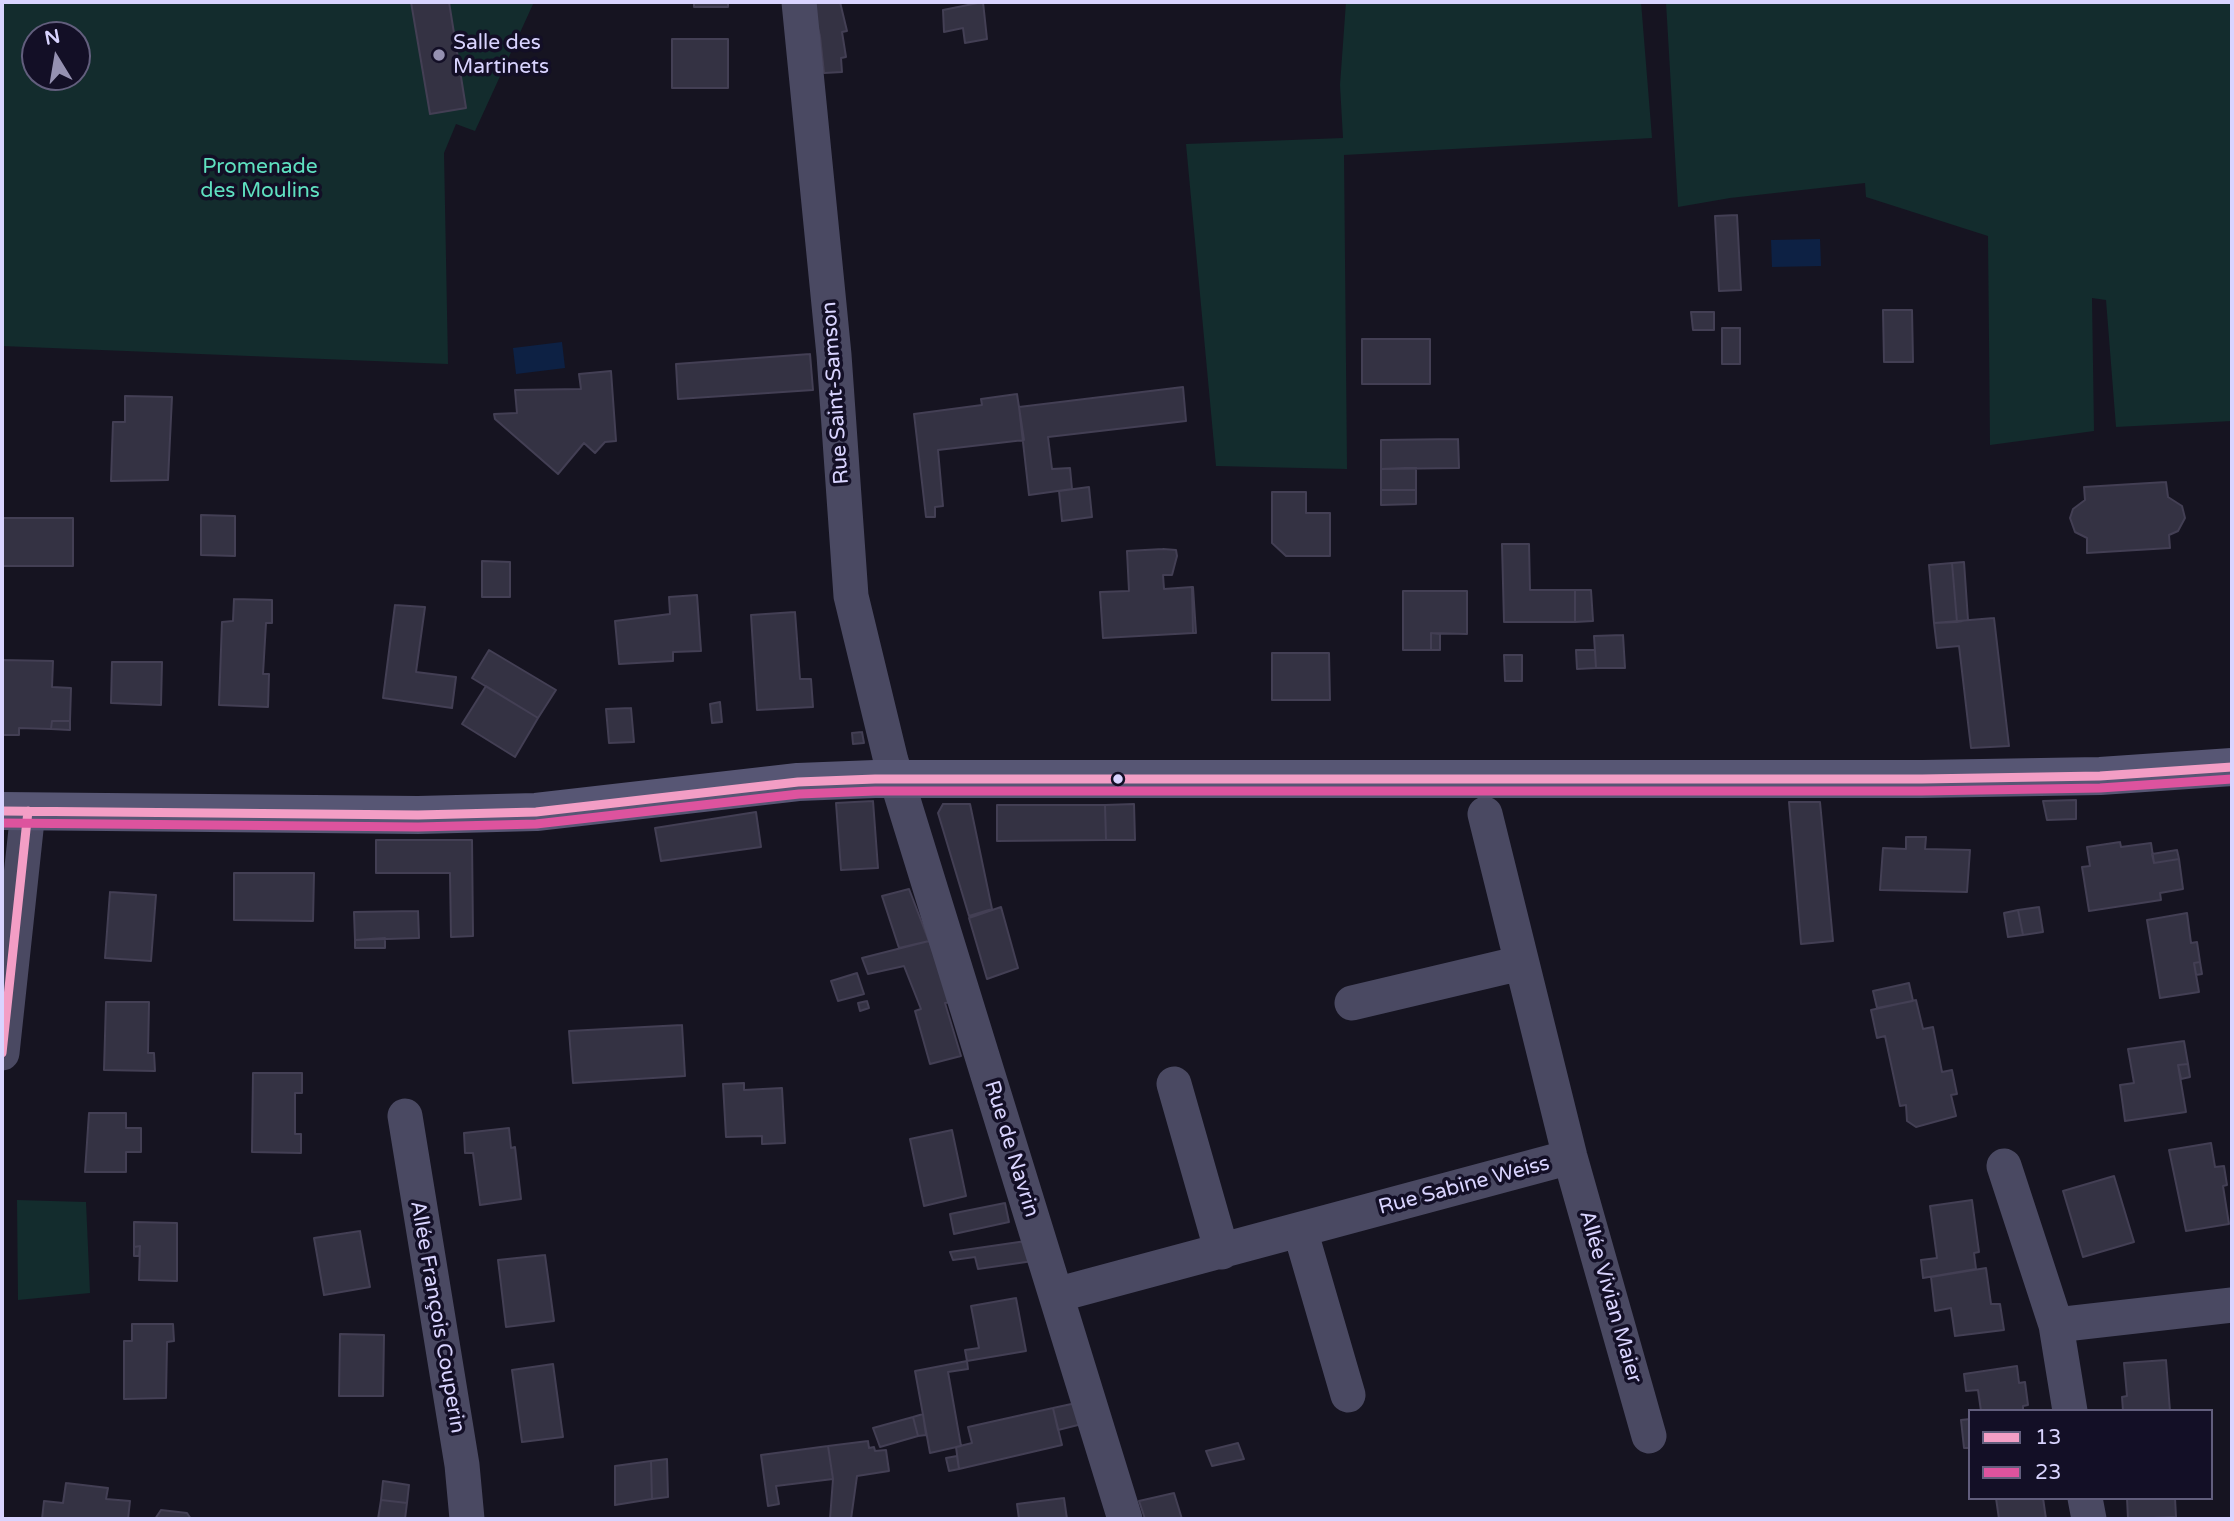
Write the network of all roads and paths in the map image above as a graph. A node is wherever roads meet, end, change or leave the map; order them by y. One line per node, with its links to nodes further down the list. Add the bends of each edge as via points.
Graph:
1 (799, 2): 3 (street, Rue Saint-Samson, via 834,355 851,596)
2 (2232, 767): 3 (main road, via 1922,779)
3 (897, 779): 4 (main road, via 798,782 536,812); 15 (street, Rue de Navrin)
4 (15, 811): 8 (street)
5 (1485, 814): 6 (street, Rue Sabine Weiss)
6 (1521, 963): 7 (street); 11 (street, Rue Sabine Weiss)
7 (1353, 1003)
8 (2, 1053)
9 (1174, 1084): 14 (street)
10 (405, 1116): 22 (street, Allée François Couperin)
11 (1570, 1157): 13 (street, Rue Sabine Weiss); 20 (street, Allée Vivian Maier)
12 (2004, 1166): 17 (street)
13 (1300, 1230): 14 (street, Rue Sabine Weiss); 18 (street)
14 (1222, 1252): 15 (street, Rue Sabine Weiss)
15 (1056, 1295): 23 (street, Rue de Navrin)
16 (2232, 1305): 17 (street)
17 (2056, 1325): 19 (street)
18 (1348, 1395)
19 (2070, 1409)
20 (1649, 1436)
21 (2085, 1500): 24 (street)
22 (467, 1519)
23 (1125, 1519)
24 (2089, 1519)

